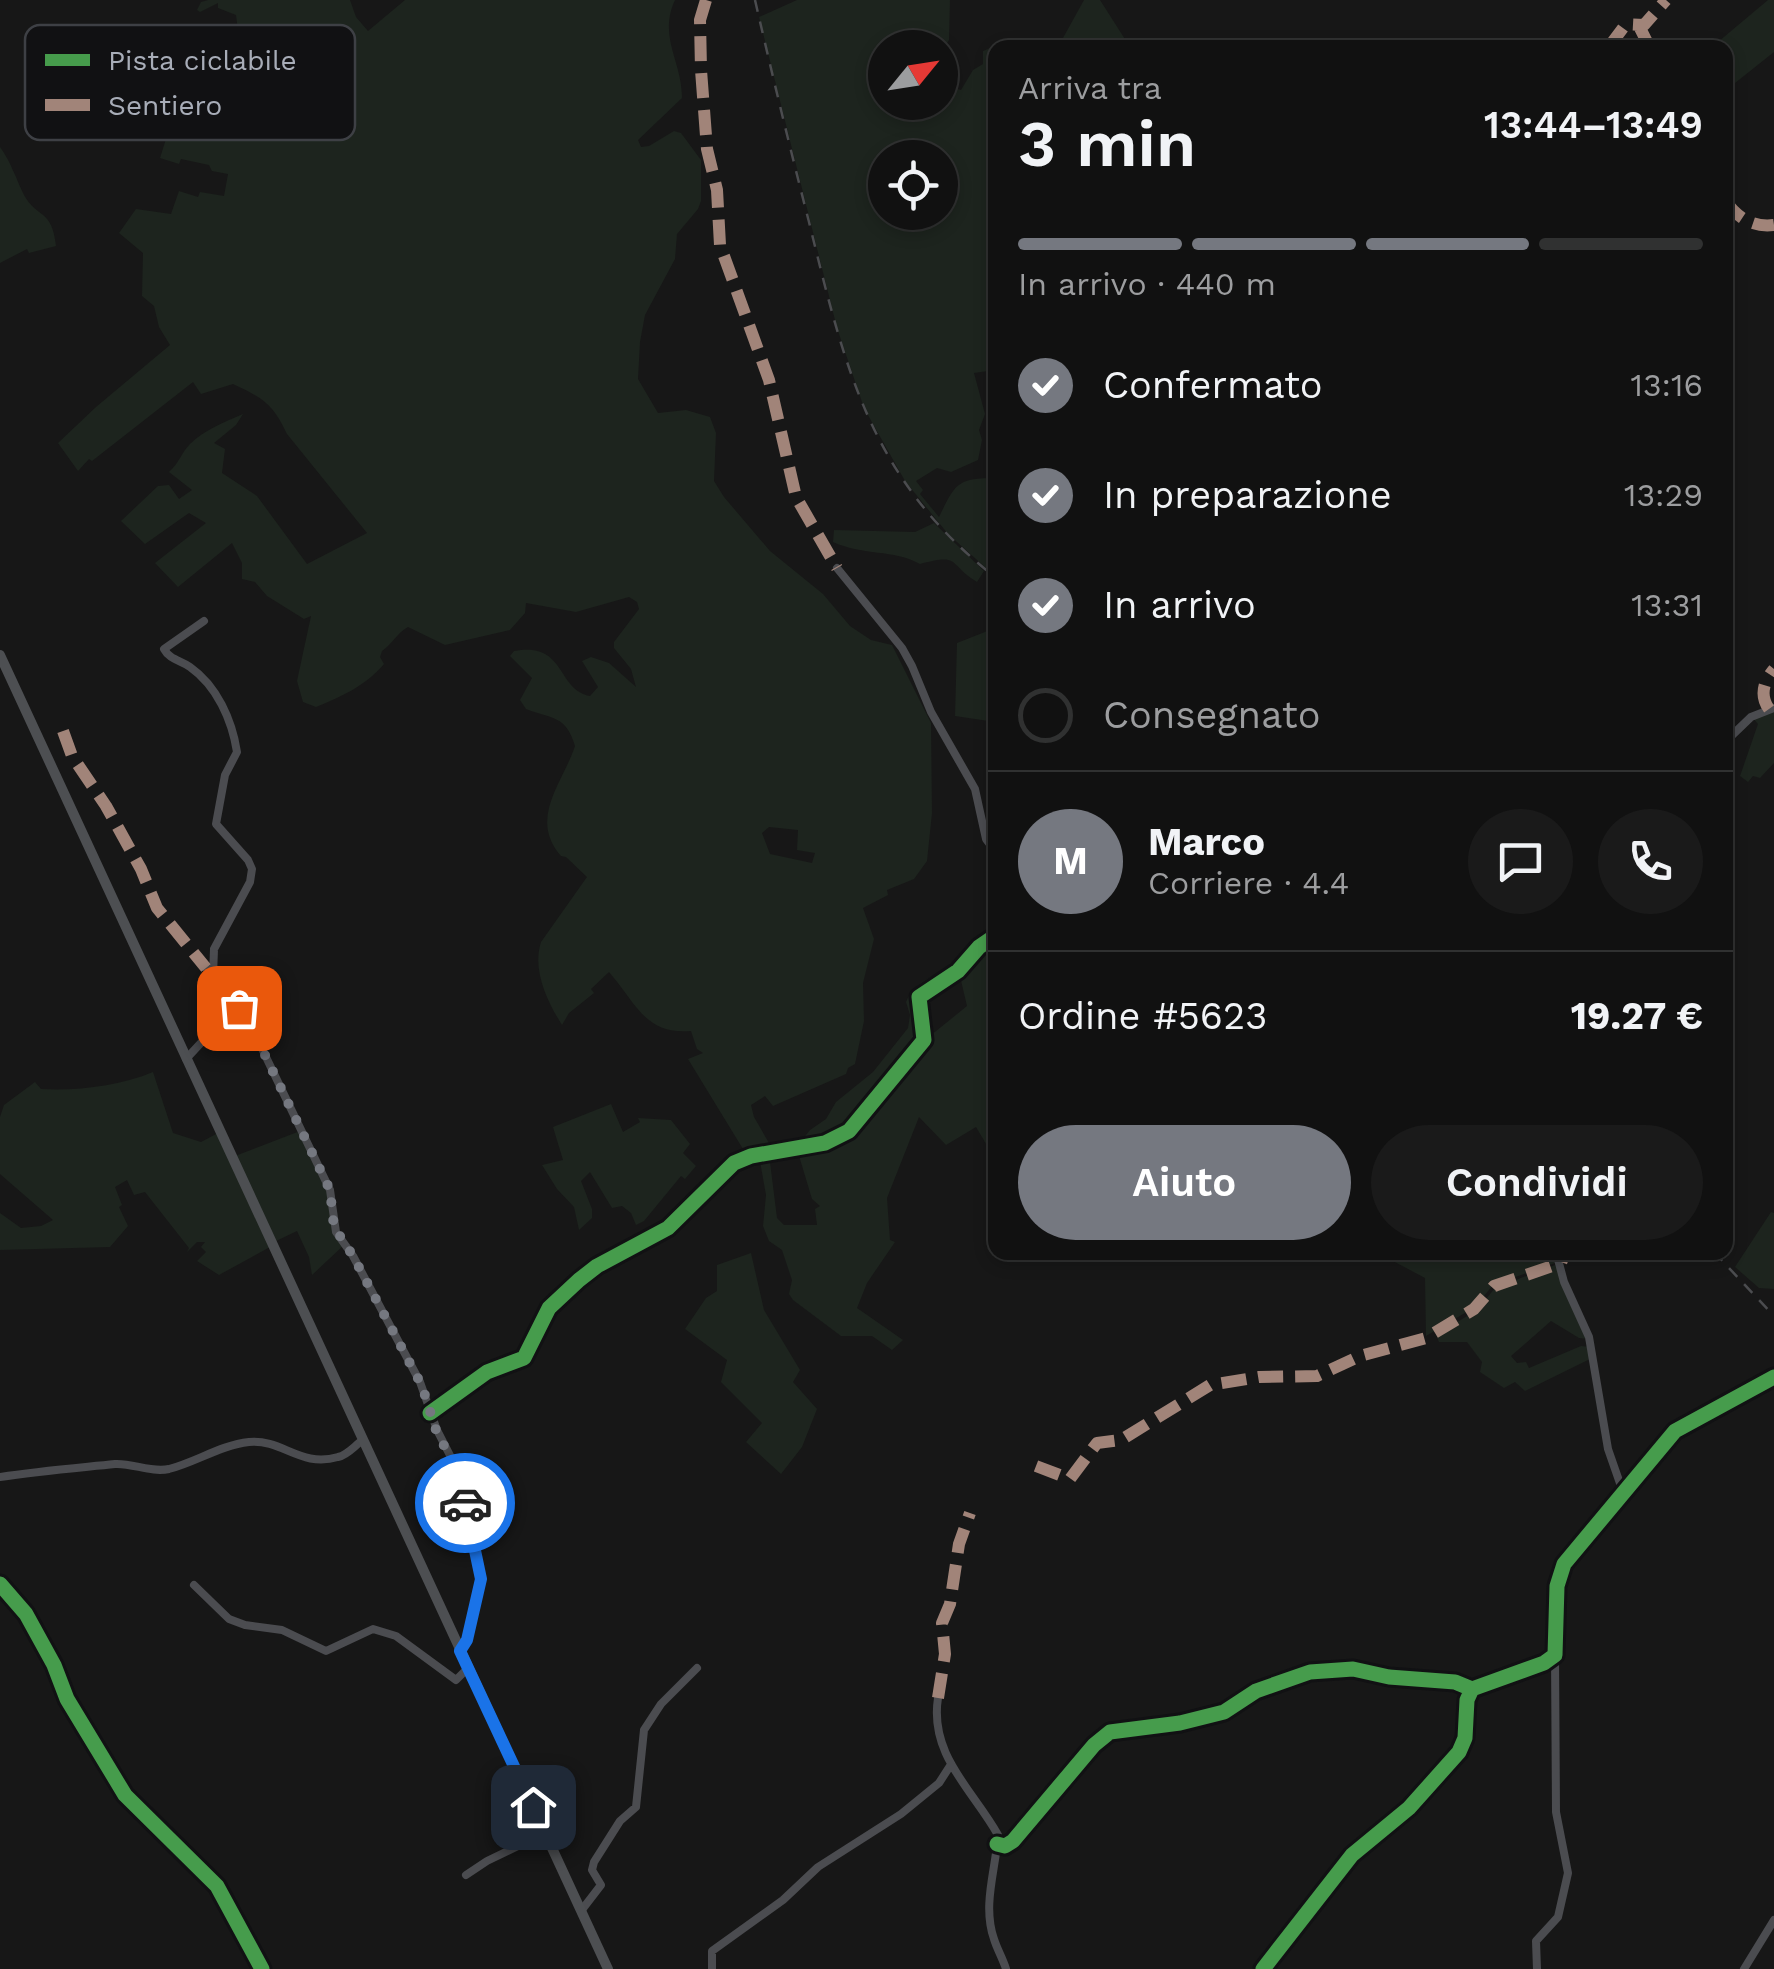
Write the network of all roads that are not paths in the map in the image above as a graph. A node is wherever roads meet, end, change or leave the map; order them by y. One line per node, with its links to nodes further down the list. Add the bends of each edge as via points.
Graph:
1 (837, 568): 6 (street, via 907,657 975,789)
2 (204, 620): 11 (street, via 164,649 202,678 225,710 237,752 224,775 216,824 252,869 214,950)
3 (0, 656): 13 (main road)
4 (1774, 708): 5 (street, via 1758,712)
5 (1733, 735)
6 (984, 833): 7 (street); 8 (street)
7 (988, 833)
8 (988, 840)
9 (988, 941): 16 (street, via 918,997 924,1040 849,1131 727,1167 668,1228 597,1266 553,1302 524,1358 487,1372)
10 (206, 968): 11 (street)
11 (213, 976): 12 (street)
12 (236, 1004): 13 (street); 16 (street, via 330,1190 338,1236 394,1330)
13 (186, 1059): 17 (main road)
14 (1558, 1260): 19 (street, via 1589,1337 1608,1449)
15 (1774, 1376): 19 (street, via 1675,1431)
16 (430, 1414): 22 (street, via 462,1481 481,1579)
17 (364, 1440): 18 (street, via 336,1458 299,1458 256,1442 165,1470 117,1464); 22 (main road)
18 (0, 1476)
19 (1623, 1492): 23 (street, via 1561,1570)
20 (0, 1584): 34 (street, via 26,1614 125,1795 217,1886)
21 (194, 1585): 24 (street, via 229,1618 282,1630 326,1652 373,1629 396,1636 456,1680)
22 (460, 1651): 24 (main road)
23 (1554, 1655): 26 (street); 39 (street, via 1556,1812 1568,1870 1559,1914 1535,1945)
24 (468, 1668): 29 (main road)
25 (696, 1668): 32 (street, via 644,1730 636,1806 594,1862 601,1885)
26 (1472, 1688): 30 (street, via 1353,1670 1315,1671 1256,1691 1224,1712 1110,1732 1013,1841); 38 (street, via 1459,1752 1409,1808 1352,1855)
27 (938, 1698): 28 (street)
28 (950, 1766): 30 (street, via 995,1829); 36 (street, via 901,1814 724,1940 712,1951)
29 (545, 1834): 31 (street); 32 (main road)
30 (998, 1844): 37 (street, via 990,1920)
31 (466, 1875)
32 (581, 1911): 35 (main road)
33 (1774, 1920): 40 (street)
34 (262, 1969)
35 (608, 1969)
36 (712, 1969)
37 (1006, 1969)
38 (1264, 1969)
39 (1538, 1969)
40 (1744, 1969)

